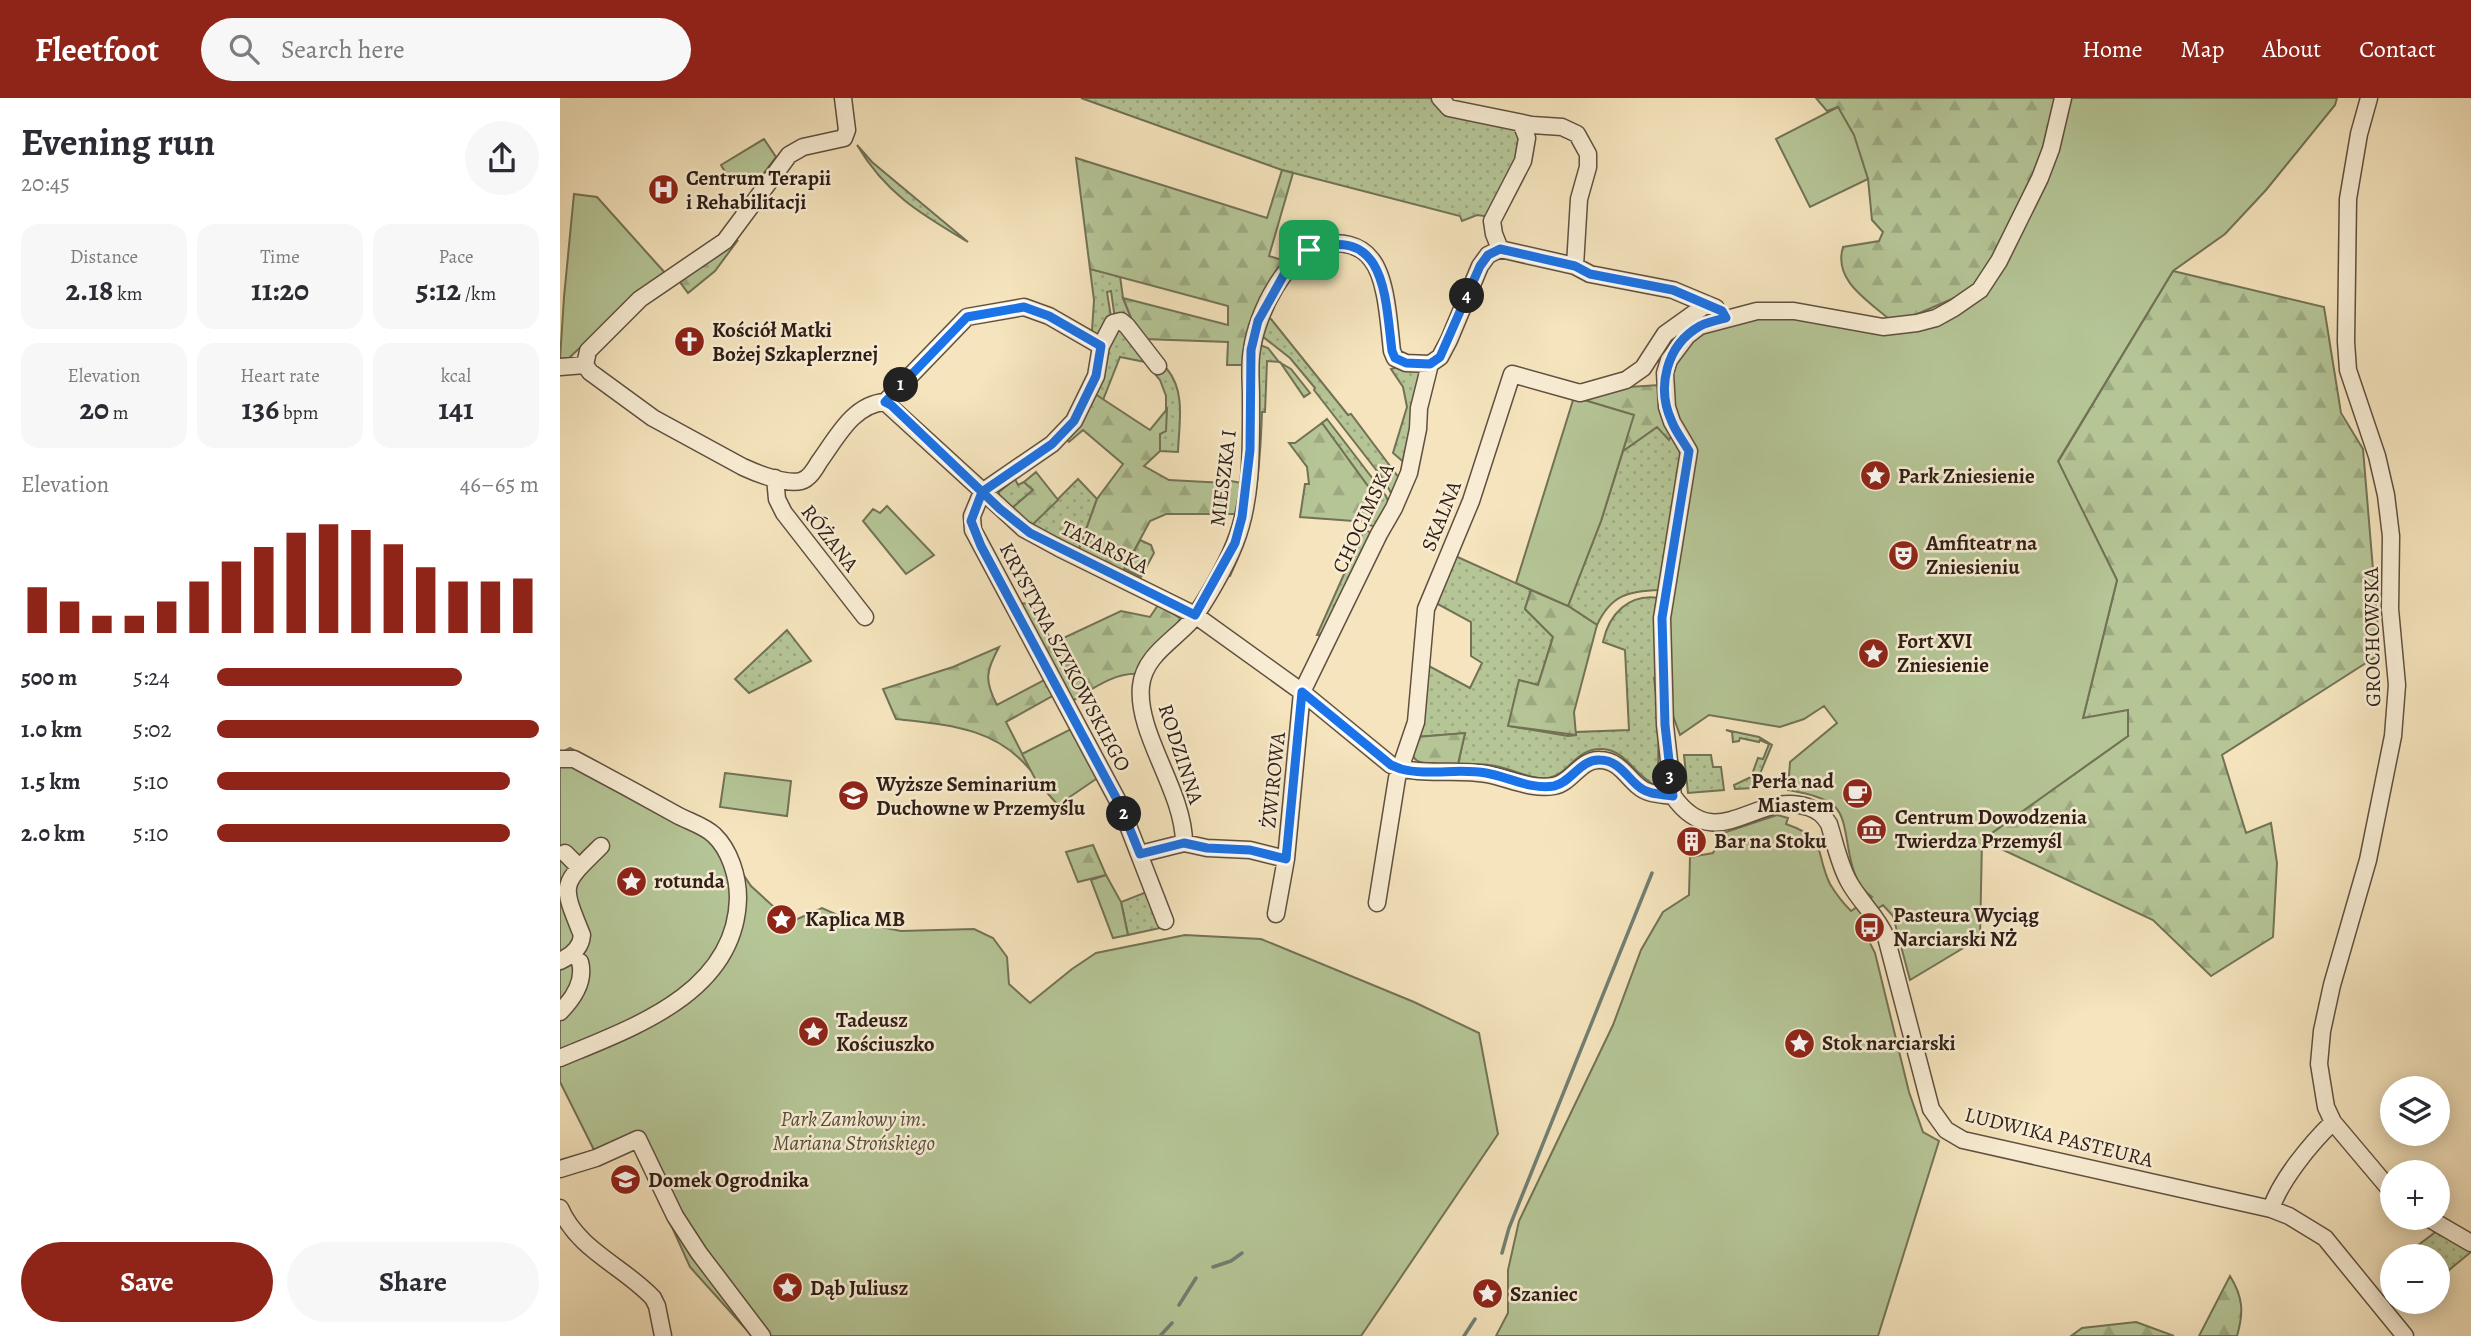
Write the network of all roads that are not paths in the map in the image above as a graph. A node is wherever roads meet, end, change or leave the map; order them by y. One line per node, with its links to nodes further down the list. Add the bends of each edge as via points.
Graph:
1 (843, 98): 12 (street, via 844,138 803,147 789,155 725,241 640,299 589,351)
2 (1440, 98): 5 (street, via 1449,108)
3 (2063, 98): 9 (street, via 2040,177 1999,261 1980,290 1954,308 1917,324 1884,327 1794,311 1757,311)
4 (2369, 98): 37 (street, GROCHOWSKA, via 2348,199 2346,342 2348,370 2386,495 2397,685 2393,736 2368,860 2322,1031 2319,1064)
5 (1521, 123): 6 (street, via 1527,138 1523,161 1492,222); 7 (street, via 1569,130 1577,134 1588,155 1579,199)
6 (1500, 249): 7 (street); 11 (street, CHOCIMSKA, via 1480,266 1449,340)
7 (1575, 266): 8 (street, via 1590,274 1673,290)
8 (1707, 304): 9 (street); 22 (street, SKALNA, via 1665,334 1643,368 1626,380 1580,393 1512,374 1471,501 1426,609 1416,722)
9 (1726, 318): 23 (street, via 1700,326 1688,336 1669,359 1665,373 1669,415 1689,451 1662,618 1665,725)
10 (1101, 346): 13 (street, via 1113,323 1121,321); 15 (street, via 1024,307 967,317); 17 (street, via 1096,376 1074,421 1044,450)
11 (1430, 364): 18 (street, MIESZKA I, via 1395,358 1382,285 1371,258 1351,245 1335,243 1309,250 1287,269 1258,321 1251,350 1250,450 1242,517 1235,543); 20 (street, CHOCIMSKA, via 1409,473)
12 (585, 365): 14 (street); 16 (street, via 653,418 743,467)
13 (1158, 366)
14 (560, 367)
15 (885, 402): 16 (street, via 852,417 805,479); 17 (street, TATARSKA)
16 (775, 478): 19 (street, RÓŻANA, via 780,506)
17 (982, 492): 18 (street, TATARSKA, via 1031,534); 27 (street, KRYSTYNA SZYKOWSKIEGO, via 973,512 973,530 1120,805)
18 (1195, 615): 20 (street, TATARSKA); 24 (street, RODZINNA, via 1161,648 1146,668 1140,687 1146,722 1180,816)
19 (865, 617)
20 (1302, 692): 22 (street, TATARSKA); 28 (street, ŻWIROWA)
21 (560, 759): 36 (street, via 574,759 714,835 734,867 738,895 732,929 715,964 698,985 646,1021)
22 (1401, 769): 23 (street, via 1487,774 1549,786 1563,782 1593,760 1603,760 1618,766 1639,787); 30 (street, SKALNA)
23 (1673, 796): 41 (street, LUDWIKA PASTEURA, via 1708,823 1724,823 1786,804 1807,806 1824,816 1847,881 1881,927 1931,1110 1939,1124 1954,1135)
24 (1184, 843): 27 (street); 28 (street)
25 (600, 846): 29 (street)
26 (565, 853): 29 (street)
27 (1140, 854): 32 (street, KRYSTYNA SZYKOWSKIEGO)
28 (1286, 859): 31 (street, ŻWIROWA)
29 (579, 867): 33 (street, via 570,878 567,900)
30 (1377, 903)
31 (1276, 914)
32 (1165, 921)
33 (583, 953): 34 (street); 35 (street, via 577,990)
34 (560, 961)
35 (560, 1012)
36 (560, 1058)
37 (2333, 1122): 39 (street, GROCHOWSKA); 41 (street, via 2318,1136)
38 (560, 1169): 45 (street, via 638,1139 675,1216)
39 (2380, 1178)
40 (560, 1208): 44 (street, via 584,1242 653,1298)
41 (2270, 1209): 46 (street, LUDWIKA PASTEURA, via 2325,1238)
42 (2449, 1230): 43 (street)
43 (2471, 1243)
44 (663, 1336)
45 (762, 1336)
46 (2404, 1336)

